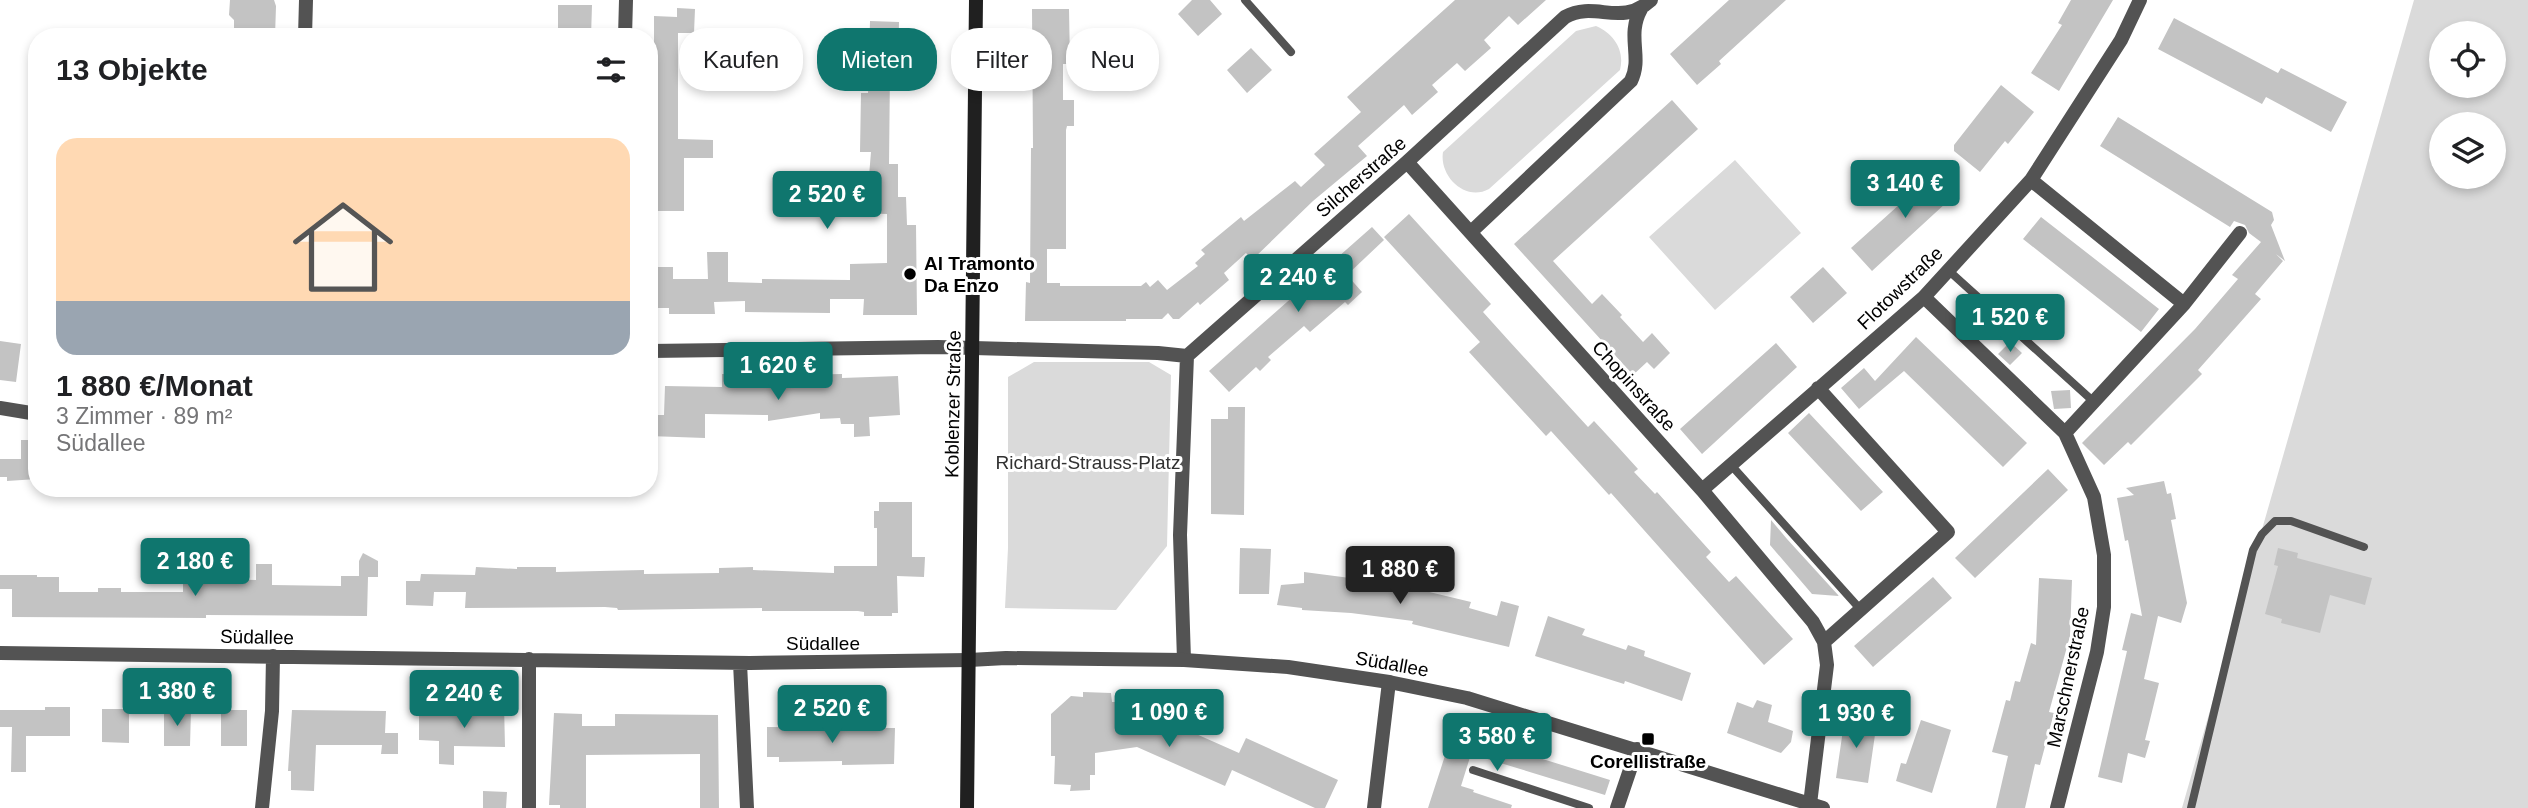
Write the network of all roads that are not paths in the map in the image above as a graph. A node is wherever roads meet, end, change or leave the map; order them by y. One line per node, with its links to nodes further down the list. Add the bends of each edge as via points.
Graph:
1 (306, 0): 7 (street)
2 (626, 0): 8 (street)
3 (976, 0): 17 (main road, Koblenzer Straße)
4 (1245, 0): 9 (lane)
5 (2140, 0): 11 (street, Flotowstraße, via 2121,40)
6 (1646, 4): 10 (street, Silcherstraße, via 1627,14 1577,12 1565,17); 12 (street, Silcherstraße, via 1634,24 1636,61 1631,81)
7 (305, 28)
8 (625, 28)
9 (1291, 52)
10 (1406, 162): 12 (street, Chopinstraße); 19 (street, Silcherstraße)
11 (2031, 180): 14 (street, Flotowstraße); 16 (street)
12 (1471, 232): 26 (street, Chopinstraße)
13 (2240, 233): 16 (street)
14 (1948, 270): 15 (street, Flotowstraße); 21 (lane)
15 (1924, 297): 20 (street, Flotowstraße); 24 (street, Marschnerstraße)
16 (2184, 304): 21 (street)
17 (972, 347): 18 (street); 19 (street); 33 (main road, Koblenzer Straße)
18 (658, 351)
19 (1187, 356): 34 (street, via 1180,535)
20 (1818, 388): 25 (street, Flotowstraße); 28 (street, via 1948,532)
21 (2094, 402): 24 (street)
22 (0, 408): 23 (street)
23 (28, 413)
24 (2065, 433): 47 (street, Marschnerstraße, via 2094,497 2104,555 2104,607)
25 (1731, 465): 26 (street, Flotowstraße); 28 (lane)
26 (1702, 490): 29 (street, Chopinstraße, via 1813,622)
27 (2364, 547): 48 (lane, via 2291,521 2275,521 2262,534 2253,550)
28 (1861, 610): 29 (street)
29 (1824, 642): 39 (street, Chopinstraße, via 1827,665)
30 (0, 653): 31 (street, Südallee)
31 (273, 656): 32 (street, Südallee); 40 (street)
32 (529, 659): 35 (street, Südallee); 41 (street)
33 (969, 660): 34 (street, Südallee); 35 (street, Südallee); 43 (main road, Koblenzer Straße)
34 (1184, 660): 36 (street, Südallee, via 1288,667)
35 (740, 663): 42 (street)
36 (1389, 682): 37 (street, Südallee, via 1467,698); 44 (street)
37 (1637, 749): 39 (street, Südallee); 46 (street)
38 (1472, 770): 45 (lane)
39 (1816, 806)
40 (262, 808)
41 (528, 808)
42 (747, 808)
43 (967, 808)
44 (1374, 808)
45 (1589, 808)
46 (1617, 808)
47 (2057, 808)
48 (2191, 808)

